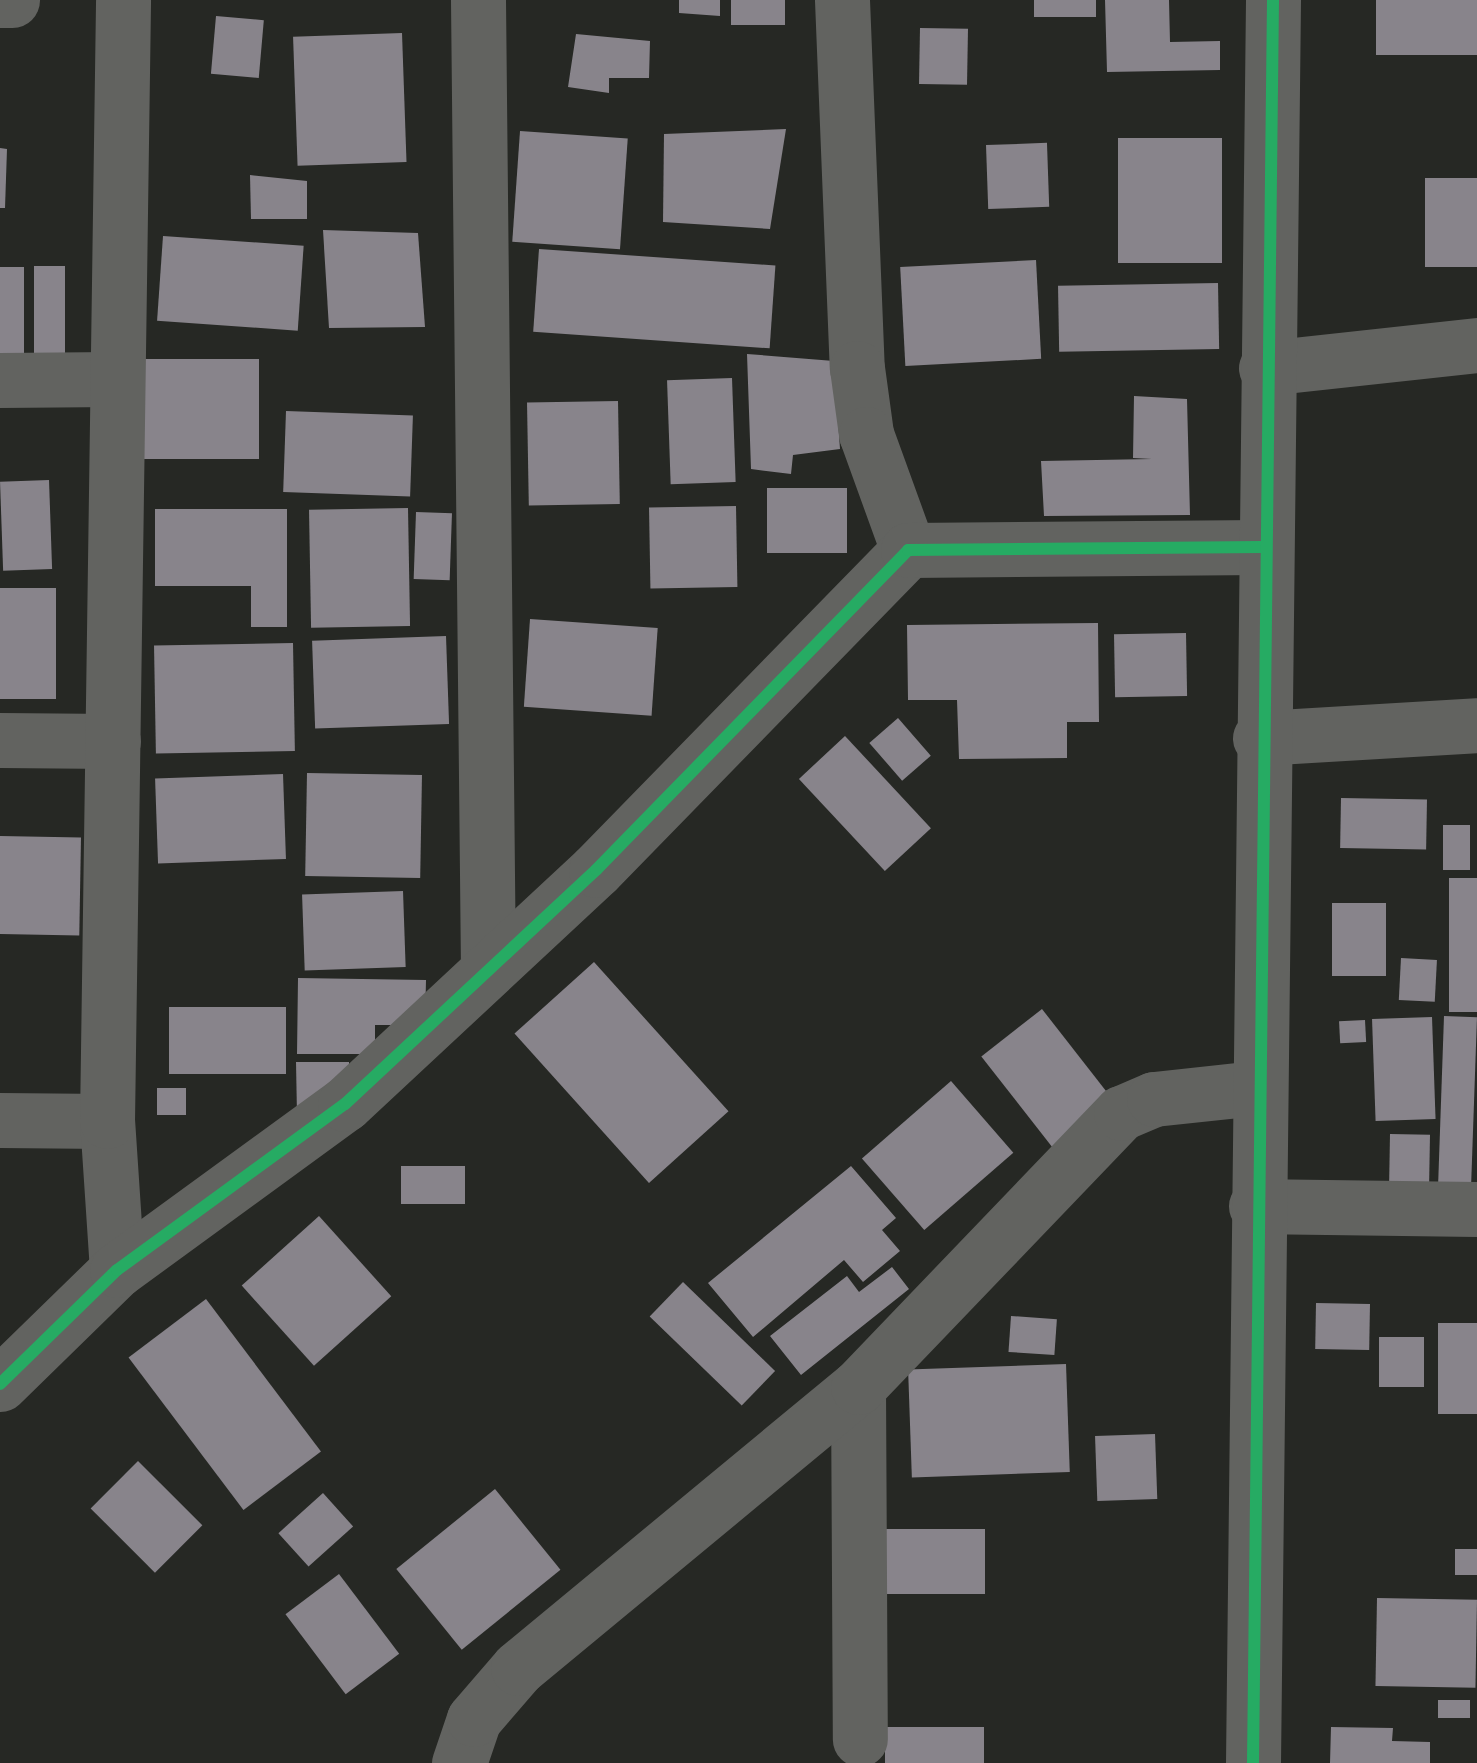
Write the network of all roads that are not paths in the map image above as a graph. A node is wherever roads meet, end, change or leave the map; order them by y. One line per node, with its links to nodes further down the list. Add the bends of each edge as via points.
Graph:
1 (0, 0): 2 (street)
2 (12, 0)
3 (124, 0): 9 (street)
4 (478, 0): 17 (street)
5 (842, 0): 12 (street, via 857,368 866,434)
6 (1273, 0): 8 (street)
7 (1477, 345): 8 (street)
8 (1266, 368): 11 (street)
9 (114, 379): 10 (street); 16 (street)
10 (0, 380)
11 (1262, 547): 12 (street); 14 (street)
12 (908, 550): 17 (street)
13 (1477, 725): 14 (street)
14 (1260, 738): 18 (street)
15 (0, 740): 16 (street)
16 (113, 741): 20 (street)
17 (488, 970): 23 (street, via 345,1104)
18 (1257, 1088): 21 (street); 25 (street, via 1154,1100 1121,1113)
19 (0, 1120): 20 (street)
20 (108, 1121): 23 (street)
21 (1256, 1206): 22 (street); 28 (street)
22 (1477, 1209)
23 (117, 1270): 24 (street)
24 (0, 1384)
25 (858, 1387): 26 (street); 27 (street, via 518,1668 474,1719)
26 (860, 1739)
27 (459, 1763)
28 (1253, 1763)

